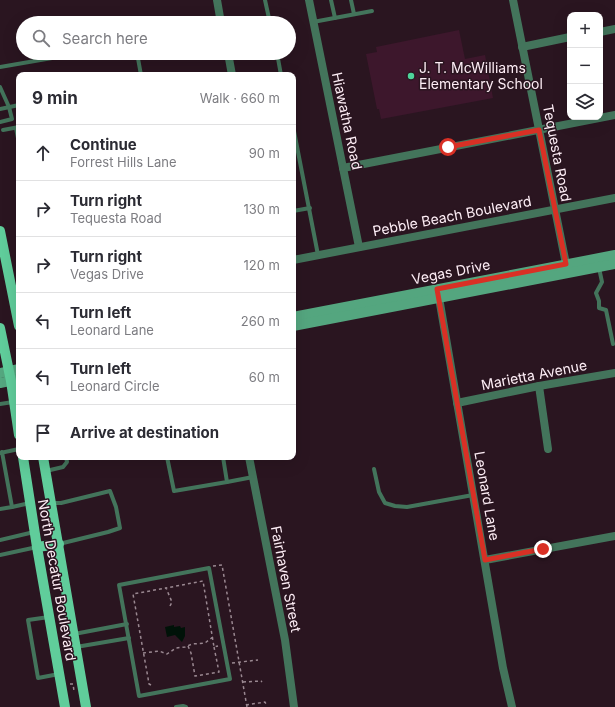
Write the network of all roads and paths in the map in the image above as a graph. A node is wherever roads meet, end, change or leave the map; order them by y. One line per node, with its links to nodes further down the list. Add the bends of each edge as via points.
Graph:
1 (217, 0): 9 (street)
2 (265, 0): 10 (lane)
3 (309, 0): 12 (street, Hiawatha Road)
4 (331, 0): 11 (lane)
5 (351, 0): 8 (lane)
6 (513, 0): 16 (street, Tequesta Road)
7 (372, 11): 8 (lane)
8 (354, 14): 11 (lane)
9 (220, 16)
10 (268, 16)
11 (335, 18): 12 (lane)
12 (313, 22): 35 (street, Hiawatha Road)
13 (615, 29): 14 (street)
14 (603, 31)
15 (567, 38): 16 (street)
16 (522, 46): 33 (street, Tequesta Road)
17 (43, 60): 21 (lane)
18 (138, 60): 22 (lane)
19 (229, 60): 23 (street)
20 (278, 60): 24 (lane)
21 (0, 68)
22 (140, 72)
23 (231, 72)
24 (281, 72)
25 (0, 87): 27 (lane)
26 (16, 106): 27 (lane)
27 (9, 107): 28 (lane); 30 (lane, via 12,119)
28 (0, 109)
29 (615, 115): 33 (street)
30 (0, 122)
31 (16, 128): 32 (lane)
32 (3, 130)
33 (539, 130): 35 (street); 38 (street, Tequesta Road)
34 (296, 140): 37 (lane)
35 (343, 168): 41 (street, Hiawatha Road)
36 (615, 198): 38 (street, Pebble Beach Boulevard)
37 (310, 208): 39 (lane); 42 (lane)
38 (555, 210): 41 (street, Pebble Beach Boulevard); 46 (street, Tequesta Road)
39 (296, 211)
40 (0, 230): 49 (main road)
41 (359, 247): 42 (street, Pebble Beach Boulevard)
42 (318, 255): 44 (street, Pebble Beach Boulevard)
43 (615, 255): 45 (main road, Vegas Drive)
44 (296, 259)
45 (598, 263): 46 (main road, Vegas Drive); 47 (main road, Vegas Drive); 48 (main road, Vegas Drive); 53 (lane, via 602,282 596,293 599,308 606,310)
46 (566, 264): 48 (main road, Vegas Drive)
47 (615, 264)
48 (438, 294): 50 (main road, Vegas Drive); 51 (main road, Vegas Drive); 59 (street, Leonard Lane)
49 (16, 311)
50 (296, 317)
51 (296, 325)
52 (0, 328): 55 (main road)
53 (613, 344)
54 (615, 373): 57 (street, Marietta Avenue)
55 (10, 376): 56 (main road); 58 (main road)
56 (0, 383)
57 (539, 386): 59 (street, Marietta Avenue); 62 (street)
58 (14, 402): 60 (lane); 61 (main road)
59 (457, 403): 75 (street, Leonard Lane)
60 (0, 404)
61 (16, 415)
62 (548, 449)
63 (16, 450): 64 (lane)
64 (1, 453): 78 (lane)
65 (23, 460): 76 (main road, North Decatur Boulevard)
66 (44, 460): 72 (main road, North Decatur Boulevard)
67 (67, 460): 72 (lane, via 63,467)
68 (168, 460): 74 (lane, via 174,492)
69 (223, 460): 74 (lane)
70 (250, 460): 73 (street, Fairhaven Street)
71 (374, 469): 75 (lane, via 379,492 385,503 395,506 407,507)
72 (46, 471): 77 (main road, North Decatur Boulevard)
73 (253, 477): 74 (lane); 115 (street, Fairhaven Street, via 285,640)
74 (227, 482)
75 (473, 495): 86 (street, Leonard Lane)
76 (30, 503): 78 (lane); 80 (main road, North Decatur Boulevard)
77 (52, 503): 83 (main road, North Decatur Boulevard); 83 (lane, via 110,492 120,528)
78 (12, 507): 79 (lane)
79 (0, 509)
80 (35, 532): 82 (lane); 84 (main road, North Decatur Boulevard)
81 (615, 536): 86 (street)
82 (0, 540)
83 (59, 544): 84 (main road); 92 (main road, North Decatur Boulevard)
84 (37, 548): 85 (lane); 90 (main road, North Decatur Boulevard)
85 (0, 555)
86 (485, 560): 116 (street, Leonard Lane)
87 (209, 568): 91 (lane, via 119,585); 95 (lane); 101 (path, via 222,565)
88 (166, 588): 89 (path, via 172,602); 93 (path, via 203,581); 99 (path, via 134,594)
89 (170, 606)
90 (49, 617): 103 (main road, North Decatur Boulevard); 103 (lane, via 28,620 38,678)
91 (126, 624): 92 (lane); 94 (lane)
92 (74, 634): 97 (main road, North Decatur Boulevard)
93 (213, 637): 96 (path, via 208,642); 98 (path)
94 (129, 638): 97 (lane); 102 (lane, via 139,696 230,679)
95 (224, 645): 98 (path); 102 (lane)
96 (188, 646): 98 (path, via 195,676 218,672); 99 (path, via 176,648 168,654 159,651)
97 (76, 647): 112 (main road, North Decatur Boulevard)
98 (214, 647)
99 (143, 654): 107 (path)
100 (258, 660): 101 (path)
101 (239, 662): 102 (path); 104 (path)
102 (228, 664)
103 (59, 674): 111 (main road, North Decatur Boulevard)
104 (242, 682): 105 (path); 110 (path)
105 (262, 682)
106 (68, 685): 108 (path, via 72,684 74,691)
107 (151, 685)
108 (78, 690)
109 (266, 704): 110 (path, via 265,702)
110 (246, 706)
111 (65, 707)
112 (86, 707)
113 (176, 707): 114 (lane)
114 (186, 707)
115 (294, 707)
116 (512, 707)

